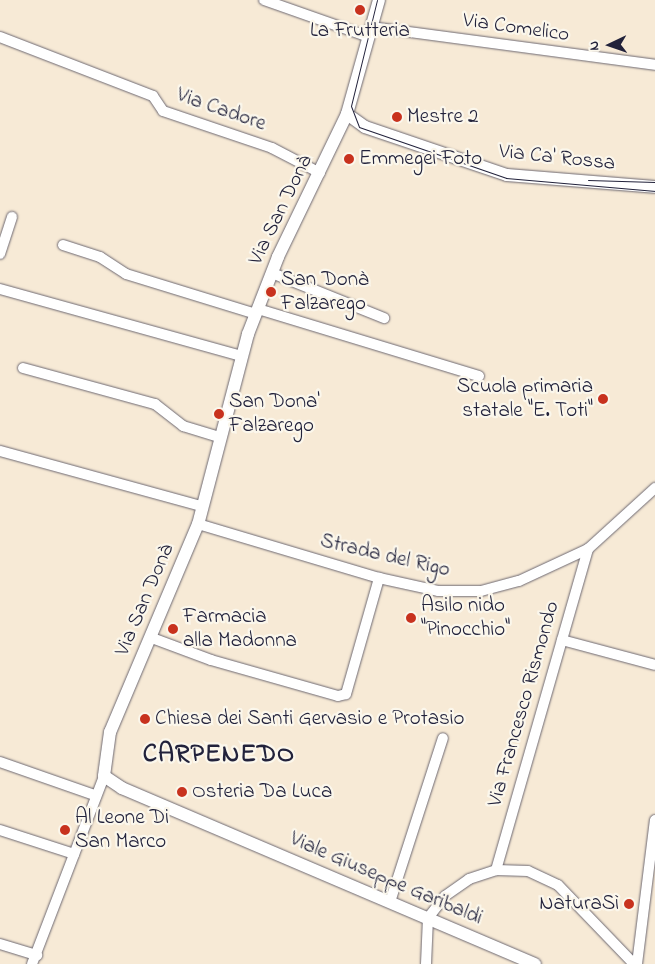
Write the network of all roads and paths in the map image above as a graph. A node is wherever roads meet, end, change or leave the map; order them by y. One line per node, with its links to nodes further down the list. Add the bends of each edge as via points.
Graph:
1 (264, 0): 3 (street, Via Comelico)
2 (379, 0): 3 (street, Via San Donà)
3 (371, 32): 5 (street, Via Comelico); 6 (street, Via San Donà)
4 (1, 39): 7 (street, Via Cadore, via 153,96 162,111 272,148)
5 (655, 65)
6 (347, 114): 7 (street, Via San Donà); 8 (street, Via Ca' Rossa, via 384,134 507,175)
7 (320, 173): 12 (street, Via San Donà)
8 (655, 187)
9 (12, 217): 11 (street)
10 (63, 245): 14 (street, via 100,257 126,274)
11 (0, 254)
12 (272, 273): 14 (street, Via San Donà); 15 (street)
13 (0, 289): 16 (street)
14 (257, 312): 16 (street, Via San Donà); 18 (street)
15 (384, 318)
16 (241, 356): 19 (street, Via San Donà)
17 (23, 368): 19 (street, via 155,404 183,426)
18 (479, 376)
19 (220, 437): 22 (street, Via San Donà)
20 (0, 450): 22 (street)
21 (655, 488): 24 (street, Strada del Rigo)
22 (201, 506): 23 (street, Via San Donà)
23 (198, 524): 25 (street, Strada del Rigo); 26 (street, Via San Donà)
24 (588, 549): 25 (street, Strada del Rigo, via 504,586 458,592); 27 (street, Via Francesco Rismondo)
25 (379, 578): 26 (street, via 346,694 338,696 211,660)
26 (152, 638): 31 (street, Via San Donà, via 110,732)
27 (562, 640): 28 (street); 36 (street, Via Francesco Rismondo)
28 (655, 665)
29 (443, 738): 37 (street)
30 (0, 762): 32 (street)
31 (104, 776): 32 (street); 37 (street, Viale Giuseppe Garibaldi)
32 (94, 795): 35 (street)
33 (655, 820): 43 (street)
34 (0, 830): 35 (street)
35 (74, 854): 40 (street)
36 (496, 870): 38 (street, via 469,879 445,896); 43 (street, via 528,871 558,885)
37 (390, 902): 38 (street, Viale Giuseppe Garibaldi)
38 (428, 918): 41 (street); 42 (street, Viale Giuseppe Garibaldi)
39 (0, 944): 40 (street)
40 (34, 959)
41 (426, 964)
42 (535, 964)
43 (635, 964)

